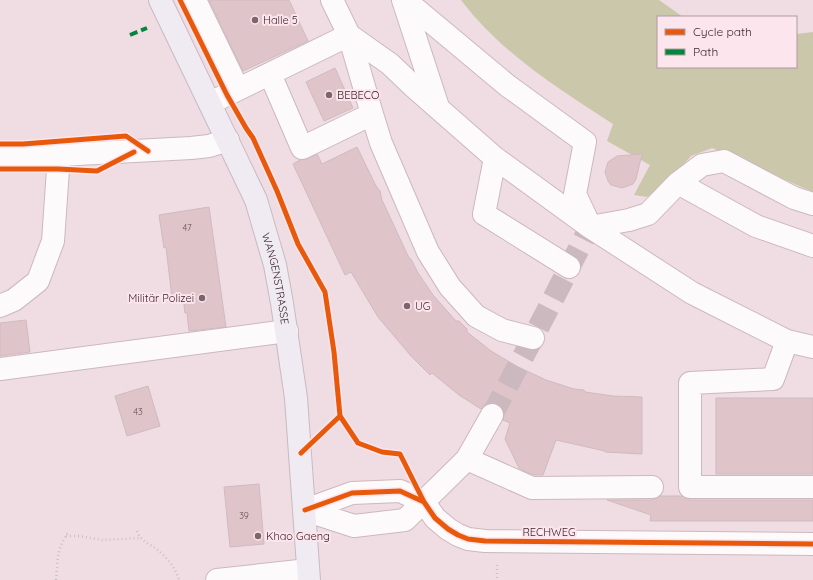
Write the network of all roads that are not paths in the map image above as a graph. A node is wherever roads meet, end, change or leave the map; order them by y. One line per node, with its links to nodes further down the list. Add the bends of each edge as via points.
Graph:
1 (160, 0): 8 (main road, WANGENSTRASSE)
2 (195, 0): 7 (street)
3 (332, 0): 5 (street)
4 (404, 0): 9 (street); 17 (street, via 508,86 585,142 575,194)
5 (350, 35): 6 (street); 9 (street, via 390,64); 10 (street)
6 (270, 74): 7 (street); 10 (street, via 302,148)
7 (238, 89): 8 (street)
8 (210, 104): 11 (main road, WANGENSTRASSE)
9 (438, 109): 14 (street)
10 (372, 114): 22 (street, via 381,143 428,252 450,287 476,316 502,330)
11 (228, 140): 13 (street, via 191,148); 21 (main road, WANGENSTRASSE, via 258,208 275,265)
12 (0, 155): 13 (street)
13 (59, 155): 20 (street, via 53,240 38,281 14,300)
14 (495, 158): 17 (street); 19 (street, via 484,214)
15 (678, 183): 16 (street, via 702,165 724,161 794,198); 17 (street, via 648,214); 18 (street, via 756,226)
16 (813, 204)
17 (590, 227): 23 (street, via 692,293)
18 (813, 246)
19 (570, 267)
20 (0, 306)
21 (286, 331): 25 (street); 31 (main road, WANGENSTRASSE, via 296,398)
22 (533, 338)
23 (787, 341): 24 (street); 29 (street, via 773,379 690,383 690,487)
24 (813, 347)
25 (0, 369)
26 (492, 415): 27 (street)
27 (467, 459): 28 (street, via 532,488); 30 (street)
28 (652, 487)
29 (813, 487)
30 (424, 502): 31 (street, RECHWEG, via 400,491 352,493); 31 (street, via 405,520 354,526); 32 (street, RECHWEG, via 448,529 458,535 484,541)
31 (305, 510): 33 (main road, WANGENSTRASSE)
32 (813, 544)
33 (309, 575): 34 (street)
34 (217, 580)

